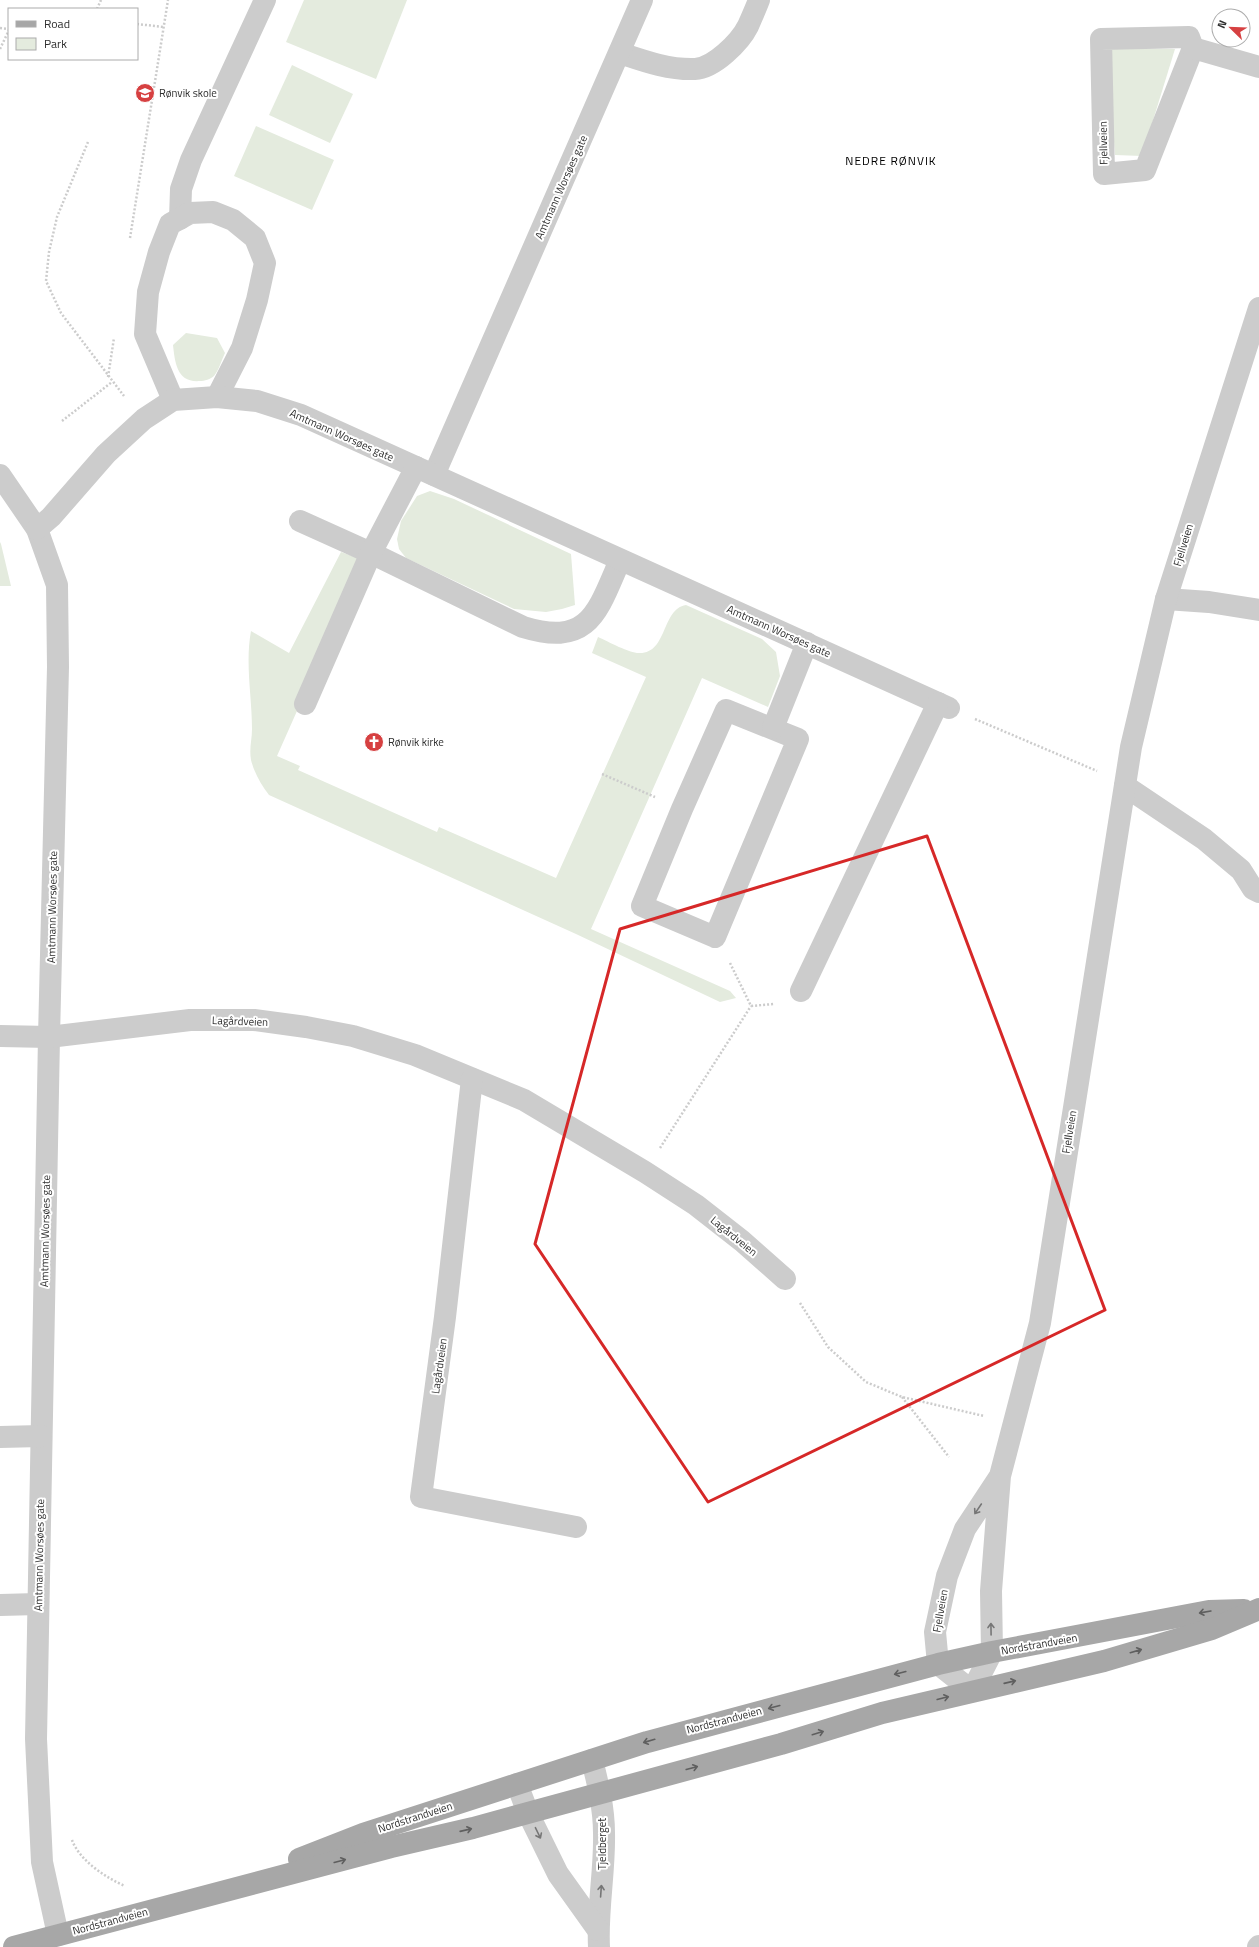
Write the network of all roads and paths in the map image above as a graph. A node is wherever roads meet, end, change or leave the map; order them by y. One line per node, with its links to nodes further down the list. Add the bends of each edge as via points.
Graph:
1 (168, 0): 6 (path)
2 (265, 0): 13 (street, via 191,160 181,189)
3 (642, 0): 10 (street, Amtmann Worsøes gate)
4 (759, 0): 10 (street, via 748,27 732,46 716,61 696,69 671,68)
5 (138, 24): 6 (path)
6 (164, 27): 14 (path)
7 (8, 32): 9 (path)
8 (1193, 48): 8 (street, Fjellveien, via 1189,37 1101,39 1104,174 1145,170); 11 (street, Fjellveien)
9 (0, 49)
10 (620, 53): 23 (street, Amtmann Worsøes gate)
11 (1259, 68)
12 (88, 142): 17 (path, via 57,217 46,281 61,313)
13 (180, 218): 19 (street, via 190,213 213,212 233,220 255,238 264,263 257,300 242,348); 21 (street, via 170,224 159,252 148,292 145,334)
14 (129, 245)
15 (1259, 308): 29 (street, Fjellveien)
16 (116, 330): 17 (path)
17 (108, 377): 18 (path)
18 (112, 382): 20 (path); 22 (path)
19 (217, 397): 21 (street, Amtmann Worsøes gate); 23 (street, Amtmann Worsøes gate, via 257,401 301,415)
20 (126, 398)
21 (173, 400): 26 (street, via 144,420 106,454 51,517)
22 (62, 421)
23 (425, 471): 27 (street); 28 (street, Amtmann Worsøes gate)
24 (0, 475): 26 (street, Amtmann Worsøes gate)
25 (300, 521): 27 (street)
26 (37, 529): 43 (street, Amtmann Worsøes gate, via 57,585 58,667)
27 (371, 553): 28 (street, via 523,627 558,634 584,625 595,612); 32 (street)
28 (620, 560): 31 (street, Amtmann Worsøes gate)
29 (1166, 599): 30 (street); 36 (street, Fjellveien, via 1131,748)
30 (1259, 610)
31 (807, 643): 33 (street, Amtmann Worsøes gate); 34 (street)
32 (305, 704)
33 (944, 706): 36 (path, via 1106,774); 40 (street)
34 (773, 728): 37 (street, via 726,710); 39 (street, via 798,739)
35 (602, 774): 37 (path)
36 (1125, 786): 38 (street, via 1204,839 1241,870 1253,889); 52 (street, Fjellveien, via 1040,1323)
37 (682, 809): 39 (street, via 642,906)
38 (1259, 892)
39 (715, 937): 41 (path)
40 (802, 991): 41 (path, via 776,1003)
41 (751, 1006): 45 (path)
42 (0, 1036): 43 (street, Lagårdveien)
43 (48, 1037): 44 (street, Lagårdveien, via 190,1020 254,1020 353,1036 415,1055); 49 (street, Amtmann Worsøes gate)
44 (472, 1078): 45 (street, Lagårdveien, via 524,1100); 53 (street, Lagårdveien, via 445,1317 421,1497)
45 (645, 1172): 46 (street, Lagårdveien, via 696,1205 737,1236)
46 (784, 1279): 47 (path, via 828,1347 866,1382)
47 (902, 1397): 48 (path); 51 (path)
48 (987, 1417)
49 (41, 1436): 50 (street); 54 (street, Amtmann Worsøes gate)
50 (0, 1437)
51 (949, 1457)
52 (1000, 1476): 57 (street, Fjellveien, one-way to 52, via 990,1591); 58 (street, Fjellveien, one-way to 58, via 965,1528 947,1576 935,1632)
53 (576, 1527)
54 (38, 1604): 55 (street); 65 (street, Amtmann Worsøes gate, via 36,1739 42,1862)
55 (0, 1605)
56 (1258, 1610): 57 (main road, Nordstrandveien, one-way to 57, via 1209,1611); 59 (main road, Nordstrandveien, one-way to 56, via 1104,1661 1212,1629)
57 (992, 1652): 58 (main road, Nordstrandveien); 59 (street, Fjellveien)
58 (938, 1664): 59 (street); 60 (main road, Nordstrandveien, one-way to 60, via 647,1742)
59 (972, 1691): 62 (main road, Nordstrandveien, one-way to 59, via 882,1713)
60 (592, 1760): 61 (main road, Nordstrandveien); 62 (street, Tjeldberget)
61 (517, 1784): 63 (street, Tjeldberget); 64 (main road, Nordstrandveien, via 363,1834)
62 (600, 1794): 63 (main road, Nordstrandveien); 66 (street, Tjeldberget, one-way to 62, via 604,1832)
63 (528, 1813): 64 (main road, Nordstrandveien, one-way to 63); 66 (street, Tjeldberget, one-way to 66, via 558,1874)
64 (207, 1896): 65 (main road, Nordstrandveien)
65 (58, 1935): 67 (main road, Nordstrandveien)
66 (599, 1938)
67 (14, 1947)

